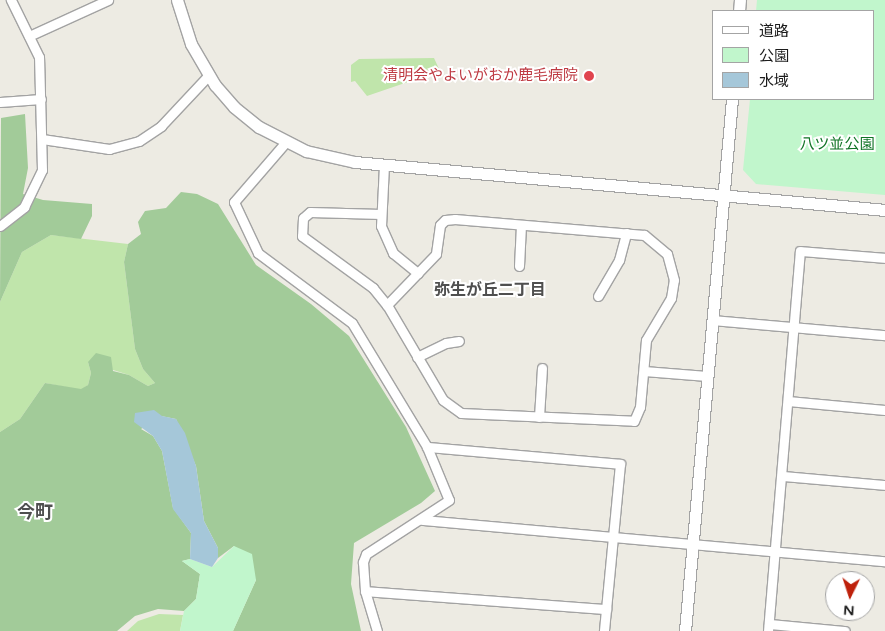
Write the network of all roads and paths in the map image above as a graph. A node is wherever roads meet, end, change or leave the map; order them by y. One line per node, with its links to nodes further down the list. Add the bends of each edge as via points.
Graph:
1 (11, 0): 4 (street)
2 (108, 0): 4 (street)
3 (177, 0): 5 (street, via 191,44)
4 (29, 36): 6 (street, via 39,57)
5 (208, 77): 9 (street, via 161,126 139,141 109,149); 10 (street, via 234,107)
6 (41, 99): 8 (street); 9 (street)
7 (732, 100): 12 (street)
8 (0, 102)
9 (42, 139): 16 (street, via 39,181 24,207)
10 (285, 143): 11 (street, via 334,159); 34 (street, via 234,202 258,253 352,323)
11 (384, 165): 12 (street); 14 (street)
12 (723, 195): 13 (street); 23 (street)
13 (885, 210)
14 (381, 214): 20 (street, via 382,232 393,253); 22 (street, via 310,212 300,227 302,236 310,244 373,288)
15 (521, 224): 17 (street); 19 (street); 20 (street, via 445,220 437,231 436,254)
16 (0, 226)
17 (626, 233): 21 (street, via 620,260); 29 (street, via 644,235 659,245 671,262 674,280 671,298 646,340)
18 (885, 258): 24 (street, via 800,250)
19 (519, 266)
20 (418, 273): 22 (street)
21 (598, 296)
22 (387, 305): 27 (street)
23 (712, 320): 24 (street); 30 (street)
24 (795, 327): 25 (street); 31 (street)
25 (885, 335)
26 (459, 341): 27 (street, via 446,343)
27 (417, 357): 33 (street, via 443,400 454,410)
28 (542, 368): 33 (street)
29 (644, 371): 30 (street); 33 (street, via 640,407 634,421)
30 (707, 376): 39 (street)
31 (788, 401): 32 (street); 35 (street)
32 (885, 410)
33 (539, 417)
34 (427, 447): 37 (street, via 449,500); 38 (street, via 620,464)
35 (782, 476): 36 (street); 40 (street)
36 (885, 485)
37 (422, 520): 38 (street); 42 (street, via 366,554 363,562)
38 (612, 537): 39 (street); 43 (street)
39 (692, 545): 40 (street); 47 (street)
40 (775, 552): 41 (street); 44 (street)
41 (885, 561)
42 (365, 591): 43 (street); 45 (street)
43 (606, 609): 46 (street)
44 (768, 628): 48 (street)
45 (377, 631)
46 (604, 631)
47 (685, 631)
48 (844, 631)

